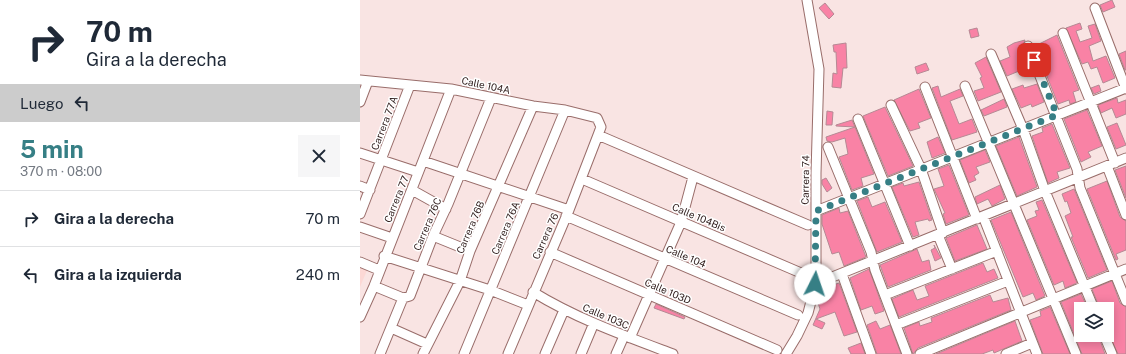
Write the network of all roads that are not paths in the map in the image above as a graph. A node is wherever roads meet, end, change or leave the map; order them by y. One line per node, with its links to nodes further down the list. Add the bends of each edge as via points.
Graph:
1 (807, 0): 46 (street, Carrera 74, via 819,68)
2 (1095, 8): 10 (street)
3 (1063, 33): 14 (street)
4 (1028, 46): 18 (street)
5 (991, 54): 20 (street)
6 (364, 80): 7 (street, Calle 104A); 13 (street)
7 (410, 85): 11 (street, Calle 104A); 27 (street, Carrera 77A)
8 (965, 86): 22 (street)
9 (925, 87): 25 (street)
10 (1126, 88): 14 (street)
11 (451, 89): 12 (street, Calle 104A); 28 (street, Carrera 77)
12 (491, 98): 16 (street, Calle 104A); 32 (street, Carrera 76C)
13 (360, 102)
14 (1090, 102): 18 (street); 29 (street)
15 (891, 105): 30 (street)
16 (533, 106): 17 (street, Calle 104A); 38 (street, Carrera 76B)
17 (565, 110): 21 (street, Calle 104A, via 597,118); 42 (street, Carrera 76A)
18 (1057, 115): 20 (street); 34 (street)
19 (858, 119): 36 (street)
20 (1023, 129): 22 (street); 41 (street)
21 (600, 131): 33 (street, Calle 104A); 35 (street, Carrera 76)
22 (987, 143): 25 (street); 44 (street)
23 (828, 147): 43 (street)
24 (360, 153): 27 (street)
25 (952, 157): 30 (street); 50 (street)
26 (1126, 158): 29 (street)
27 (382, 160): 31 (street); 39 (street, Carrera 77A)
28 (423, 161): 31 (street, Carrera 77); 32 (street, Calle 104)
29 (1111, 164): 34 (street); 49 (street)
30 (921, 169): 36 (street); 54 (street)
31 (418, 172): 40 (street, Carrera 77)
32 (460, 174): 38 (street, Calle 104); 45 (street, Carrera 76C)
33 (693, 177): 51 (street); 52 (street, Calle 104A)
34 (1079, 178): 41 (street); 70 (street, via 1080,188)
35 (582, 179): 47 (street, Carrera 76); 51 (street, Calle 104Bis)
36 (884, 184): 43 (street); 57 (street)
37 (360, 186): 39 (street)
38 (499, 186): 42 (street, Calle 104); 59 (street, Carrera 76B)
39 (370, 190): 48 (street, Carrera 77A)
40 (412, 190): 45 (street); 56 (street, Carrera 77)
41 (1045, 191): 44 (street); 75 (street)
42 (530, 197): 47 (street, Calle 104); 77 (street, Carrera 76A)
43 (849, 198): 46 (street); 63 (street)
44 (1014, 204): 50 (street); 82 (street)
45 (446, 209): 55 (street, Carrera 76C)
46 (816, 211): 74 (street, Carrera 74)
47 (568, 213): 60 (street, Carrera 76); 62 (street, Calle 104)
48 (360, 214)
49 (1126, 215)
50 (980, 218): 54 (street); 58 (street)
51 (681, 222): 62 (street); 71 (street, Calle 104Bis)
52 (808, 225)
53 (360, 226): 56 (street)
54 (941, 234): 57 (street); 66 (street)
55 (432, 236): 59 (street); 65 (street, Carrera 76C)
56 (392, 238): 61 (street, Carrera 77)
57 (910, 246): 63 (street)
58 (997, 251): 66 (street); 73 (street)
59 (470, 252): 72 (street, Carrera 76B)
60 (550, 252): 78 (street, Carrera 76); 79 (street, Calle 103D)
61 (384, 256): 65 (street); 67 (street, Carrera 77)
62 (665, 259): 79 (street); 88 (street, Calle 104)
63 (873, 261): 69 (street); 80 (street, via 874,270)
64 (360, 262): 67 (street)
65 (421, 268): 72 (street); 81 (street, Carrera 76C, via 410,296)
66 (952, 269): 80 (street)
67 (379, 270): 76 (street, Carrera 77)
68 (1126, 270): 70 (street)
69 (842, 274): 74 (street); 106 (street)
70 (1115, 274): 75 (street); 83 (street)
71 (808, 276)
72 (460, 281): 77 (street); 96 (street, Carrera 76B)
73 (1008, 281): 87 (street); 91 (street)
74 (815, 284): 97 (street, Carrera 74, via 806,319)
75 (1084, 285): 82 (street); 84 (street)
76 (374, 286): 81 (street); 89 (street, Carrera 77)
77 (490, 290): 85 (street); 100 (street, Carrera 76A)
78 (533, 292): 85 (street, Carrera 76); 86 (street, Calle 103C)
79 (649, 295): 93 (street); 97 (street, Calle 103D)
80 (885, 295): 91 (street)
81 (404, 298): 92 (street, Carrera 76C)
82 (1053, 298): 87 (street); 111 (street)
83 (1126, 301)
84 (1091, 302)
85 (528, 305): 101 (street, Carrera 76)
86 (564, 310): 90 (street, Calle 103C); 102 (street)
87 (1020, 312): 95 (street); 108 (street)
88 (798, 315)
89 (360, 316)
90 (594, 323): 93 (street, Calle 103C); 103 (street)
91 (896, 326): 107 (street)
92 (391, 328): 96 (street); 98 (street, Carrera 76C)
93 (627, 337): 104 (street); 105 (street, Calle 103C)
94 (1107, 342): 112 (street)
95 (1032, 343): 109 (street); 110 (street)
96 (426, 344): 99 (street, Carrera 76B)
97 (782, 352)
98 (380, 354)
99 (422, 354)
100 (464, 354)
101 (508, 354)
102 (545, 354)
103 (581, 354)
104 (616, 354)
105 (673, 354)
106 (871, 354)
107 (907, 354)
108 (920, 354)
109 (1006, 354)
110 (1037, 354)
111 (1076, 354)
112 (1112, 354)

